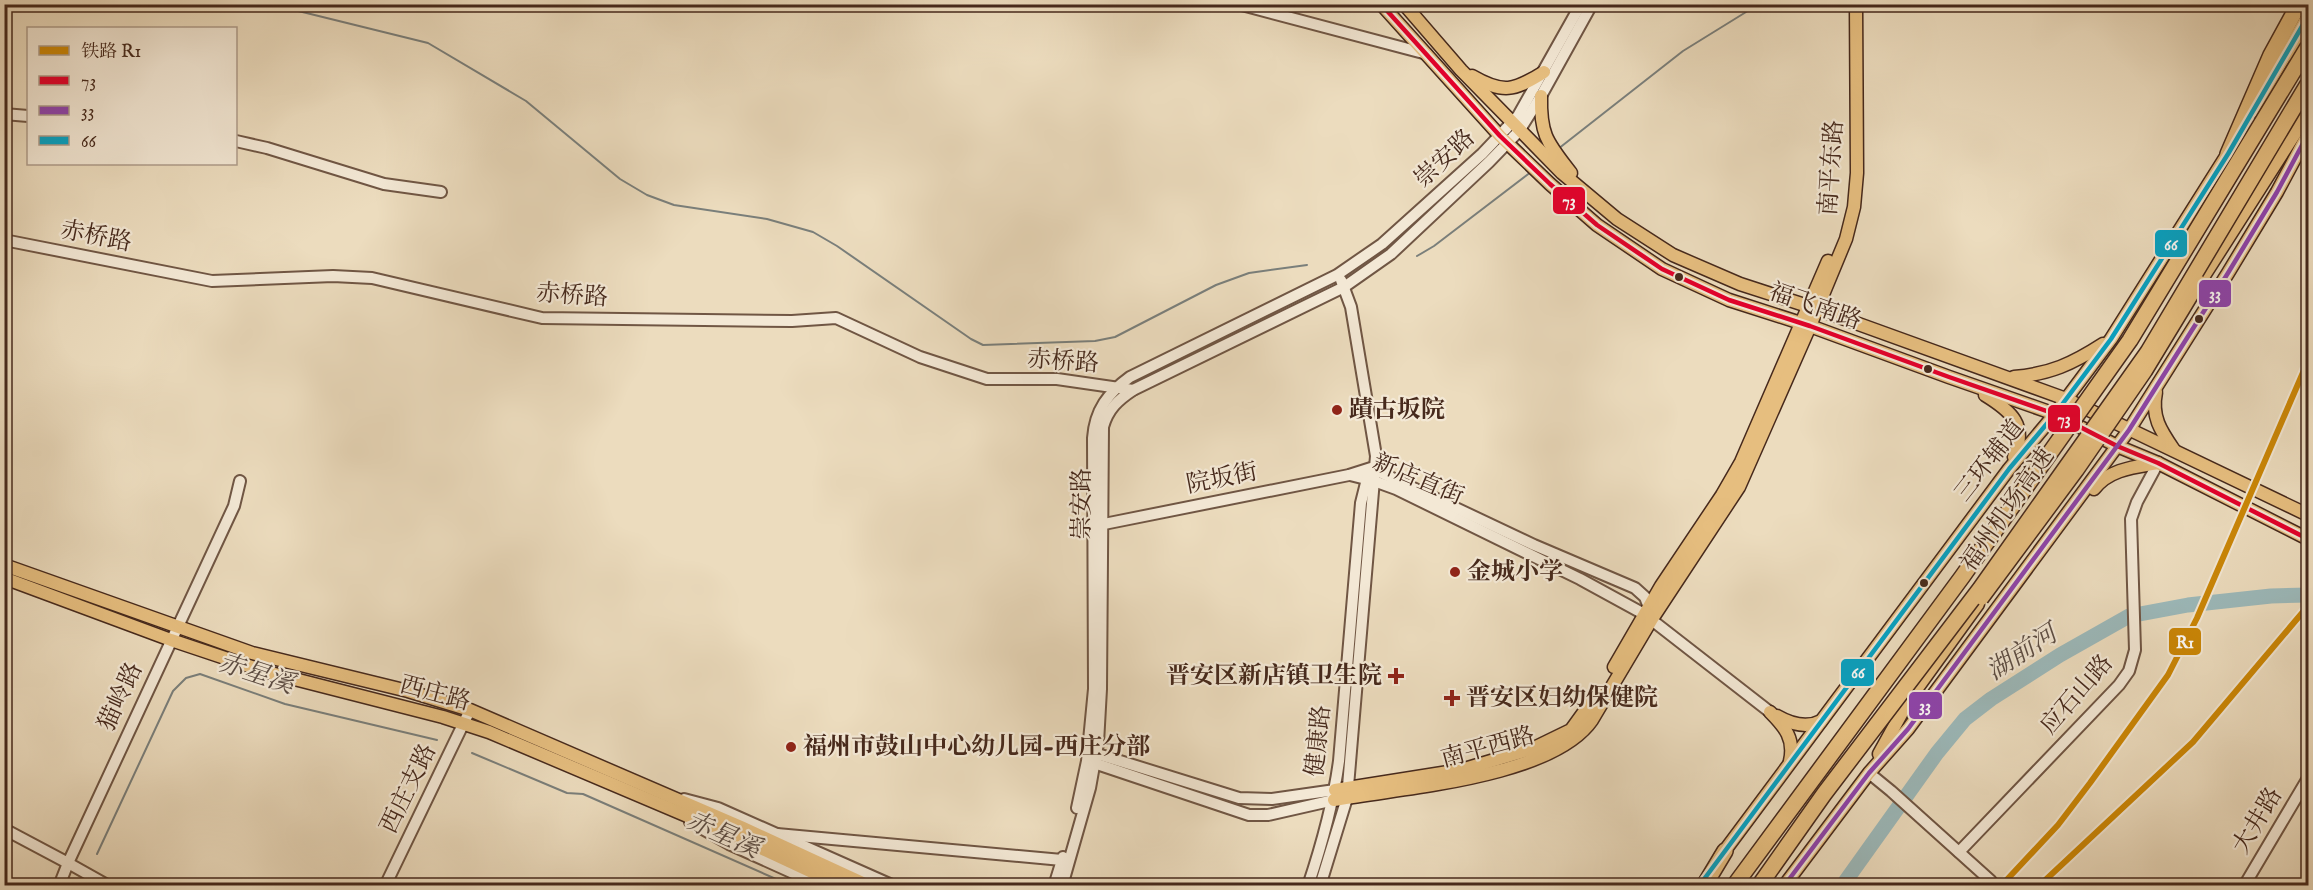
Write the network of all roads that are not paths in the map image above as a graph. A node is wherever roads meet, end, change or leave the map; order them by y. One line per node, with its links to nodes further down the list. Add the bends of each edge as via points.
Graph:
1 (1238, 4): 12 (street)
2 (1381, 4): 12 (main road, 福飞南路)
3 (1404, 4): 13 (main road, 福飞南路)
4 (1581, 4): 14 (street)
5 (1592, 4): 16 (street)
6 (1847, 4): 33 (main road, 南平东路, via 1848,202)
7 (1856, 4): 33 (main road, 南平东路, via 1855,199 1846,239)
8 (2299, 4): 26 (highway, via 2271,55)
9 (2308, 16): 26 (main road, 三环辅道)
10 (2308, 33): 22 (highway, bridge)
11 (2308, 47): 22 (highway, 福州机场高速, bridge)
12 (1427, 54): 24 (main road, 福飞南路)
13 (1461, 70): 14 (main road, via 1487,84 1509,89); 21 (main road, 福飞南路)
14 (1544, 72): 21 (street)
15 (2308, 84): 30 (highway, 福州机场高速, bridge)
16 (1541, 96): 21 (street); 27 (main road, via 1545,137)
17 (2308, 98): 30 (highway, bridge)
18 (2308, 113): 67 (main road, bridge, via 2146,371 1910,698)
19 (4, 114): 20 (street)
20 (27, 116)
21 (1516, 127): 24 (street, 崇安路); 27 (main road, 福飞南路)
22 (2257, 131): 93 (highway, 福州机场高速, bridge, via 2130,340 1962,577)
23 (2308, 134): 38 (main road, via 2277,192)
24 (1504, 139): 31 (street, 崇安路, via 1377,248); 32 (street, 崇安路, via 1400,246); 34 (main road, 福飞南路, via 1597,225 1662,269 1708,292)
25 (237, 141): 28 (street, via 384,184)
26 (2228, 154): 35 (main road, 三环辅道)
27 (1565, 171): 33 (main road, 福飞南路, via 1585,194 1673,255 1740,284)
28 (441, 192)
29 (4, 240): 39 (street, 赤桥路, via 212,281 372,278 543,318 831,318 920,357 987,379 1057,379)
30 (2209, 253): 94 (highway, 福州机场高速, bridge, via 2148,352 1980,590)
31 (1337, 275): 32 (street, 健康路); 39 (street, 崇安路)
32 (1344, 287): 40 (street, 崇安路); 47 (street, 健康路, via 1376,456)
33 (1812, 308): 34 (main road, 南平东路); 37 (main road, 福飞南路)
34 (1806, 325): 36 (main road, 福飞南路); 58 (main road, 南平西路, via 1739,487)
35 (2111, 339): 37 (main road, via 2064,367); 41 (main road, 三环辅道)
36 (1949, 378): 42 (main road, 福飞南路); 48 (main road, via 1986,396 2015,419 2020,434)
37 (2007, 378): 41 (main road, 福飞南路)
38 (2157, 386): 43 (main road); 45 (main road, via 2155,417)
39 (1116, 387): 40 (street, 赤桥路); 65 (street, 崇安路, via 1100,407 1093,438)
40 (1133, 390): 53 (street, 崇安路, via 1112,407 1103,427)
41 (2066, 399): 42 (main road, 三环辅道); 43 (main road, 福飞南路)
42 (2055, 414): 44 (main road, 福飞南路); 48 (main road, 三环辅道)
43 (2129, 430): 44 (main road); 45 (main road, 福飞南路)
44 (2117, 446): 46 (main road, 福飞南路); 56 (main road)
45 (2175, 451): 52 (main road, 福飞南路)
46 (2158, 463): 54 (main road, 福飞南路); 56 (main road, via 2122,470 2103,479 2056,539); 76 (street, 应石山路, via 2131,519 2134,656 2127,675)
47 (1373, 469): 49 (street, 新店直街); 50 (street, 健康路); 58 (street, 新店直街, via 1635,588 1641,593)
48 (2009, 469): 63 (main road, 三环辅道)
49 (1349, 475): 50 (street, 新店直街); 53 (street, 院坂街)
50 (1370, 480): 58 (street, 新店直街, via 1396,489); 69 (street, 健康路); 70 (street, 健康路, via 1361,503)
51 (240, 481): 59 (street, 猫岭路, via 234,506)
52 (2308, 515)
53 (1104, 524): 65 (street, 崇安路, via 1101,689)
54 (2308, 539)
55 (4, 565): 59 (main road, 西庄路)
56 (2027, 568): 67 (main road, via 1908,729)
57 (4, 578): 60 (main road, 西庄路)
58 (1648, 613): 62 (street, 新店直街); 69 (main road, 南平西路, via 1592,720 1567,745 1465,779)
59 (178, 627): 60 (street, 猫岭路); 61 (main road, 西庄路, via 262,656)
60 (171, 640): 64 (main road, 西庄路, via 289,678); 78 (street, 猫岭路)
61 (470, 710): 64 (street, 西庄支路); 71 (main road, 西庄路)
62 (1770, 712): 63 (main road, via 1802,725); 66 (main road, via 1791,740)
63 (1821, 721): 66 (main road, 三环辅道)
64 (464, 723): 71 (main road, 西庄路); 82 (street, 西庄支路)
65 (1092, 757): 70 (street, 南平西路, via 1239,798); 70 (street, 南平西路, via 1249,815 1268,815); 77 (street, 崇安路); 88 (street, 崇安路)
66 (1789, 764): 75 (main road, 三环辅道)
67 (1869, 773): 76 (street); 95 (main road)
68 (2308, 778): 96 (street, 大井路)
69 (1347, 793): 70 (main road, 南平西路); 90 (street, 健康路)
70 (1334, 795): 89 (street, 健康路)
71 (665, 801): 73 (main road, 西庄路); 74 (street, via 707,804); 83 (street, via 729,844)
72 (4, 829): 78 (street)
73 (739, 832): 84 (main road, 西庄路); 85 (main road)
74 (777, 834): 77 (street); 86 (street)
75 (1725, 851): 91 (main road, 三环辅道); 92 (highway)
76 (1959, 852): 79 (street)
77 (1062, 860): 87 (street, 崇安路)
78 (68, 863): 80 (street, 猫岭路); 81 (street)
79 (1991, 881)
80 (58, 885)
81 (109, 885)
82 (385, 885)
83 (822, 885)
84 (842, 885)
85 (869, 885)
86 (894, 885)
87 (1054, 885)
88 (1062, 885)
89 (1308, 885)
90 (1320, 885)
91 (1699, 885)
92 (1704, 885)
93 (1734, 885)
94 (1759, 885)
95 (1784, 885)
96 (2244, 885)

